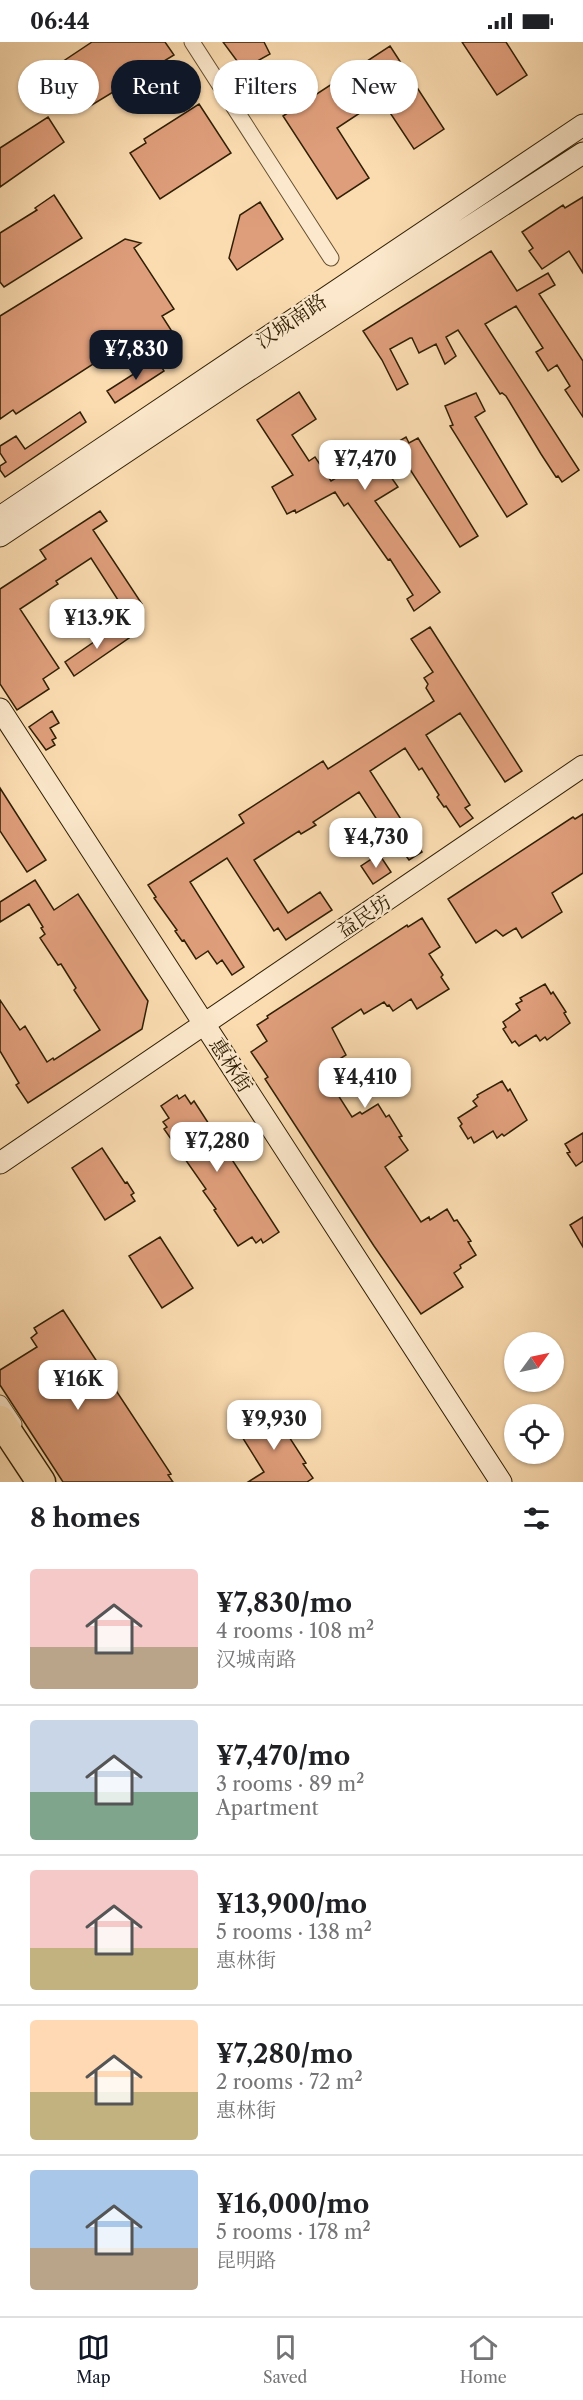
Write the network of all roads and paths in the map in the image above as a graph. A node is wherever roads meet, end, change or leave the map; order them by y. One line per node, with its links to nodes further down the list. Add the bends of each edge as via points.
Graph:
1 (192, 42): 4 (street)
2 (583, 124): 5 (street, 汉城南路)
3 (583, 153): 6 (street, 汉城南路)
4 (331, 258)
5 (0, 517)
6 (0, 536)
7 (0, 709): 9 (street, 惠林街)
8 (583, 766): 9 (street, 益民坊)
9 (205, 1025): 10 (street, 益民坊); 17 (street, 惠林街)
10 (0, 1163)
11 (0, 1403): 16 (street)
12 (0, 1420): 15 (highway)
13 (0, 1448): 14 (highway)
14 (22, 1482)
15 (41, 1482)
16 (51, 1482)
17 (501, 1482)

